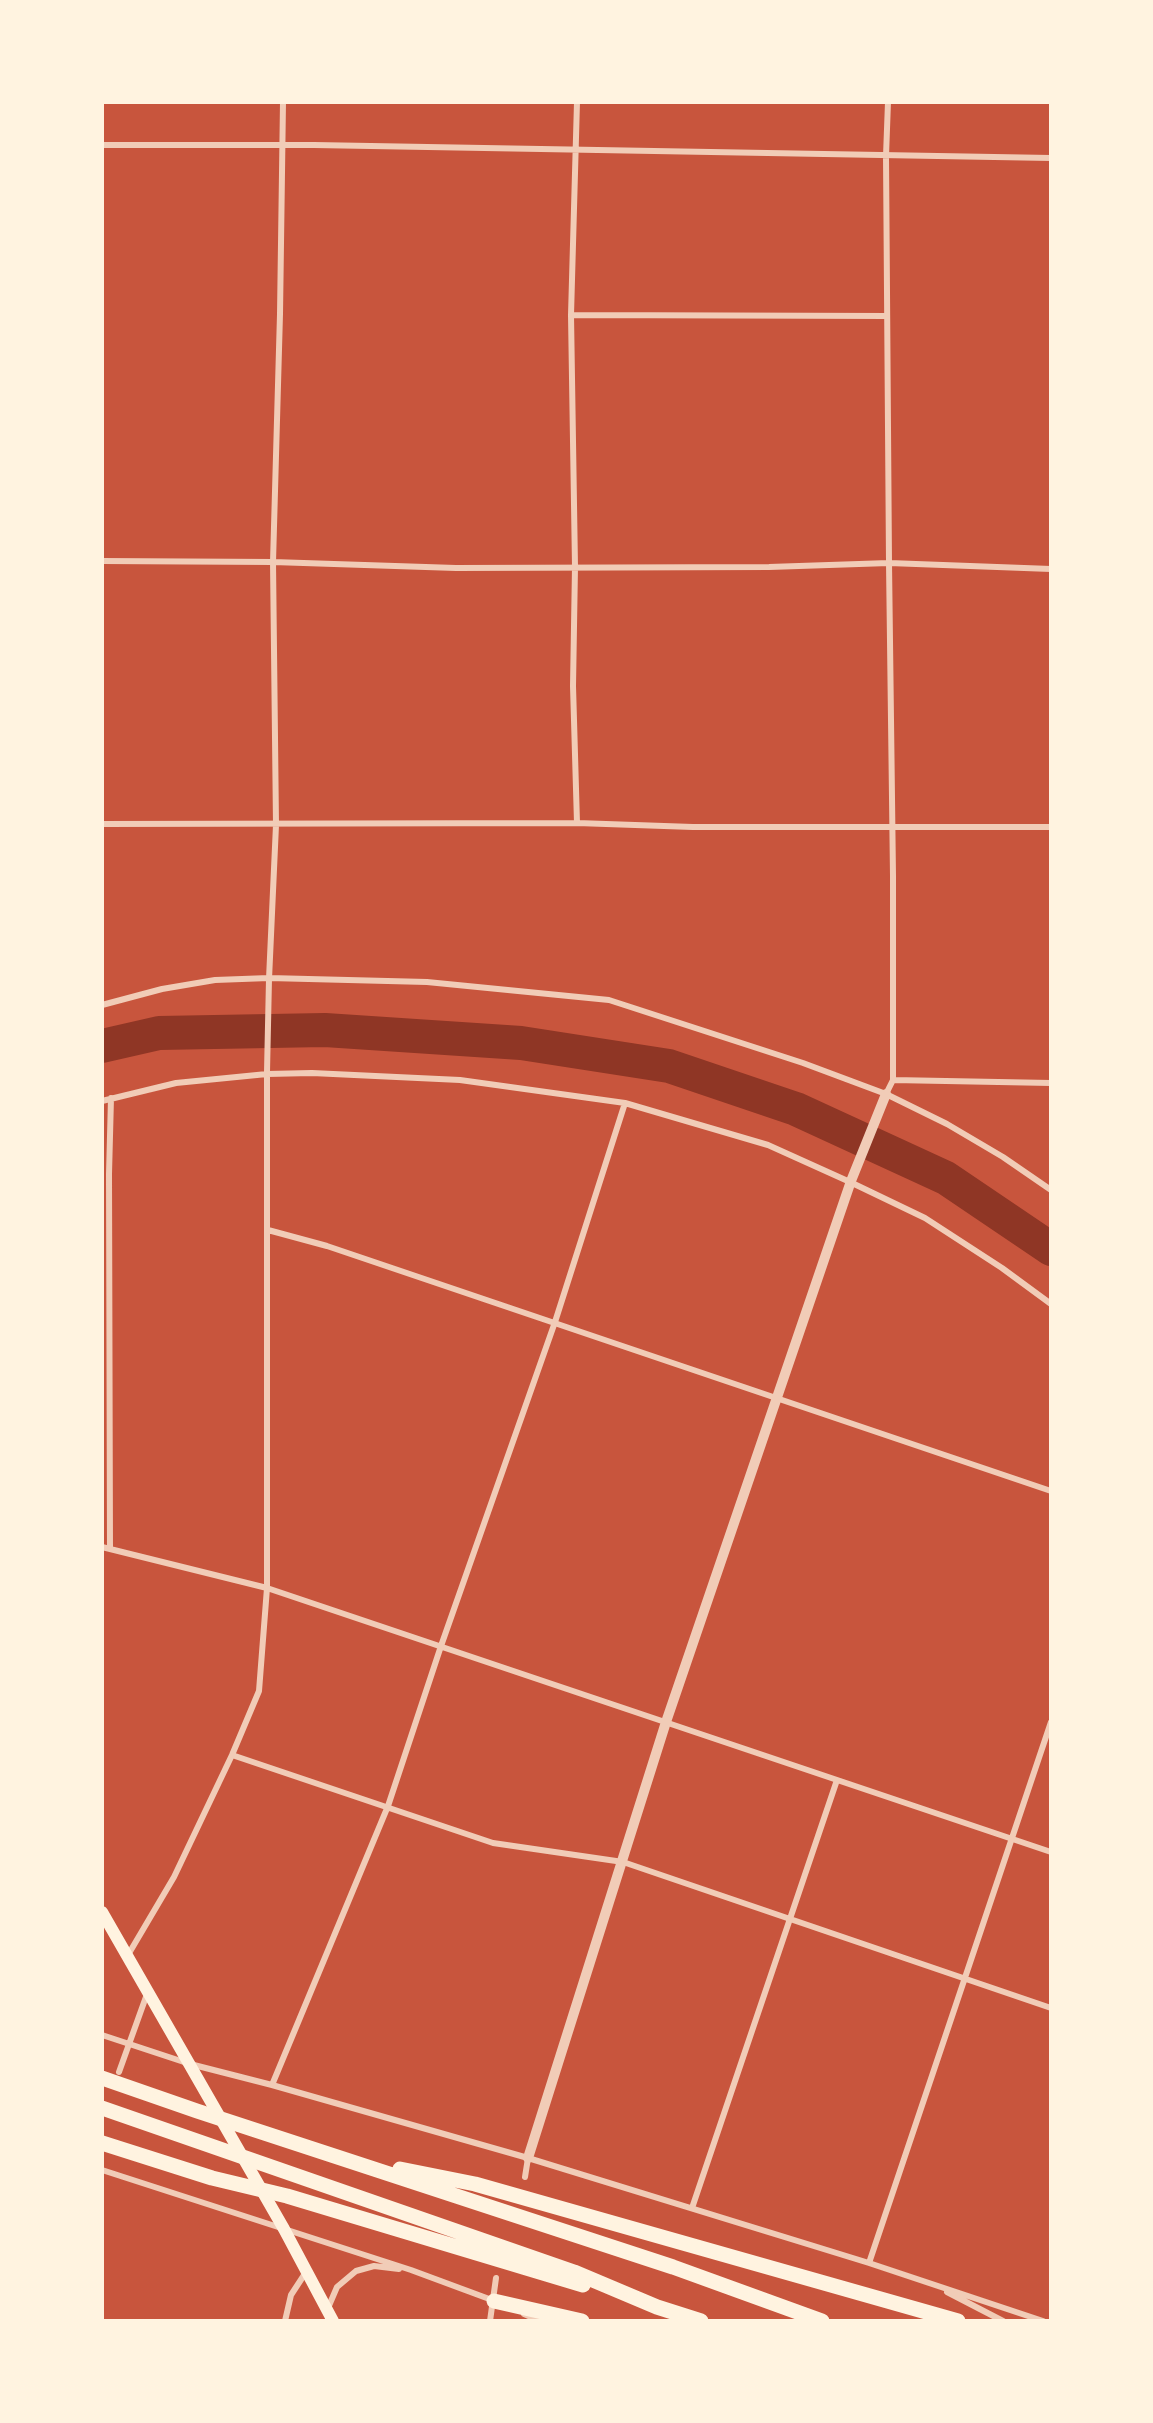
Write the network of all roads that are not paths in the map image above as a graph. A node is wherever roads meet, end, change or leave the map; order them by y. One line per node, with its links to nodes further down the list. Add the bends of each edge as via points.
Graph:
1 (283, 102): 5 (street)
2 (577, 102): 6 (street)
3 (888, 102): 7 (street)
4 (102, 145): 5 (street)
5 (282, 145): 6 (street); 12 (street)
6 (576, 151): 7 (street); 9 (street)
7 (886, 156): 8 (street); 10 (street)
8 (1051, 159)
9 (571, 315): 10 (street); 14 (street)
10 (887, 316): 13 (street)
11 (102, 561): 12 (street)
12 (273, 562): 14 (street); 18 (street)
13 (889, 563): 14 (street); 15 (street); 20 (street)
14 (575, 567): 16 (street)
15 (1051, 569)
16 (577, 823): 18 (street); 20 (street)
17 (102, 824): 18 (street)
18 (276, 825): 21 (street)
19 (1051, 827): 20 (street)
20 (893, 828): 24 (street)
21 (269, 979): 22 (street, via 215,980); 23 (street); 26 (street, via 427,982 609,1000)
22 (102, 1005)
23 (267, 1073): 27 (street, via 176,1083); 29 (street, via 460,1080); 34 (street)
24 (893, 1080): 25 (street); 26 (street)
25 (1051, 1083)
26 (885, 1094): 32 (street); 33 (street, via 947,1124)
27 (111, 1098): 28 (street); 30 (street)
28 (102, 1101)
29 (625, 1103): 32 (street, via 768,1145); 36 (street)
30 (109, 1174): 31 (street); 40 (street)
31 (102, 1178)
32 (851, 1182): 35 (street, via 925,1218); 37 (street)
33 (1051, 1190)
34 (268, 1230): 36 (street); 41 (street)
35 (1051, 1304)
36 (555, 1322): 37 (street); 42 (street)
37 (776, 1398): 38 (street); 43 (street)
38 (1051, 1491)
39 (102, 1547): 40 (street)
40 (110, 1549): 41 (street)
41 (267, 1588): 42 (street); 45 (street, via 259,1691)
42 (441, 1646): 43 (street); 47 (street)
43 (666, 1722): 46 (street); 50 (street)
44 (1051, 1722): 48 (street)
45 (232, 1755): 47 (street); 53 (street, via 174,1877)
46 (837, 1780): 48 (street); 52 (street)
47 (388, 1806): 50 (street, via 493,1843); 62 (street)
48 (1011, 1838): 49 (street); 54 (street)
49 (1051, 1852)
50 (623, 1862): 52 (street); 66 (street)
51 (102, 1912): 53 (main road)
52 (790, 1918): 54 (street); 69 (street)
53 (128, 1955): 55 (main road)
54 (964, 1977): 56 (street); 71 (street)
55 (147, 1992): 58 (street); 59 (main road)
56 (1051, 2008)
57 (102, 2035): 58 (street)
58 (130, 2044): 59 (street); 60 (street)
59 (190, 2064): 62 (street); 70 (main road)
60 (119, 2072)
61 (102, 2078): 65 (highway)
62 (272, 2085): 66 (street)
63 (102, 2108): 77 (highway, via 574,2272)
64 (102, 2143): 77 (highway)
65 (324, 2152): 79 (highway, via 475,2184); 85 (highway, via 673,2267)
66 (528, 2158): 68 (street); 69 (street)
67 (102, 2170): 70 (street)
68 (525, 2177)
69 (692, 2208): 71 (street)
70 (284, 2229): 72 (street); 73 (main road)
71 (869, 2263): 75 (street)
72 (411, 2270): 76 (street); 78 (street, via 374,2266 356,2271 337,2287)
73 (306, 2272): 78 (main road); 80 (street, via 291,2295)
74 (496, 2278): 76 (street)
75 (928, 2282): 86 (street); 87 (street)
76 (494, 2301): 81 (street); 82 (street); 83 (highway)
77 (657, 2307): 84 (highway)
78 (330, 2316)
79 (951, 2319)
80 (285, 2321)
81 (490, 2321)
82 (540, 2321)
83 (582, 2321)
84 (700, 2321)
85 (822, 2321)
86 (1003, 2321)
87 (1043, 2321)

